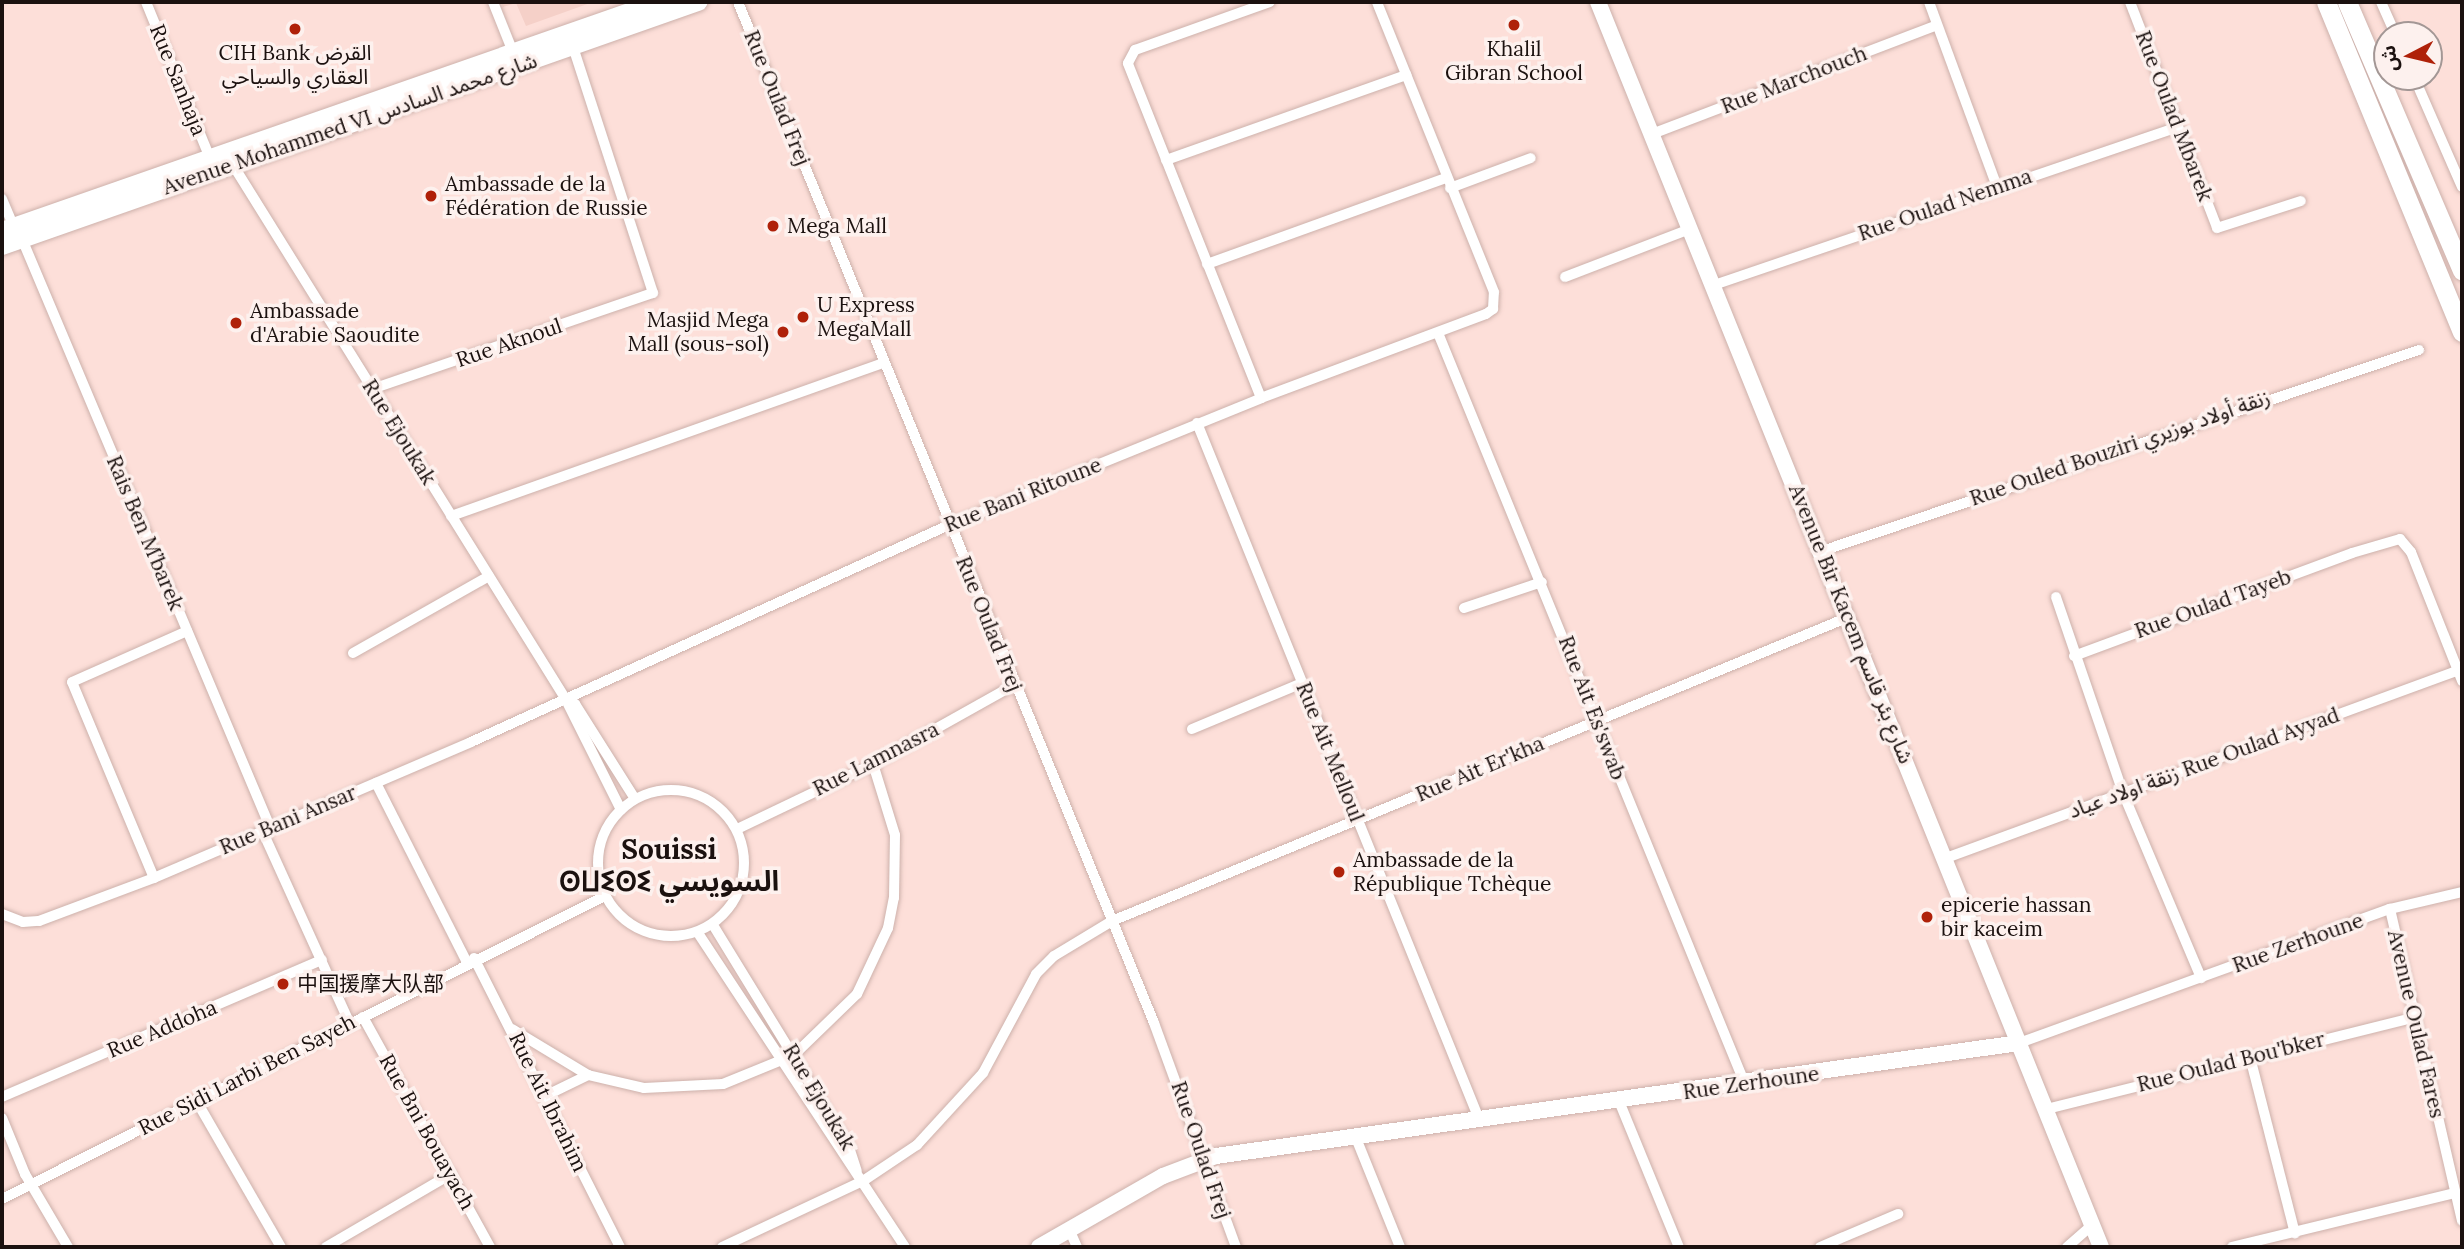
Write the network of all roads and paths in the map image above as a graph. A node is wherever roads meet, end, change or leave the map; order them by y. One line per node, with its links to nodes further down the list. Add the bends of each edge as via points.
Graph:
1 (146, 2): 24 (street, Rue Sanhaja)
2 (493, 2): 18 (street)
3 (658, 2): 18 (main road, Avenue Mohammed VI شارع محمد السادس)
4 (698, 2): 17 (main road, Avenue Mohammed VI شارع محمد السادس)
5 (738, 2): 43 (street, Rue Oulad Frej)
6 (1269, 2): 26 (street, via 1131,54 1129,70)
7 (1377, 2): 19 (street)
8 (1598, 2): 23 (street, Avenue Bir Kacem شارع بئر قاسم)
9 (1929, 2): 16 (street)
10 (2130, 2): 22 (street, Rue Oulad Mbarek)
11 (2314, 2): 21 (highway, via 2354,90)
12 (2326, 2): 21 (highway)
13 (2347, 2): 37 (highway)
14 (2381, 2): 15 (street)
15 (2390, 21)
16 (1937, 25): 23 (street, Rue Marchouch); 29 (street)
17 (573, 47): 27 (main road, Avenue Mohammed VI شارع محمد السادس); 44 (street, Rue Aknoul, via 654,288 646,297)
18 (513, 52): 24 (main road, Avenue Mohammed VI شارع محمد السادس)
19 (1406, 75): 26 (street); 28 (street)
20 (2420, 91): 30 (street)
21 (2371, 111): 40 (highway)
22 (2177, 127): 29 (street, Rue Oulad Nemma); 32 (street, Rue Oulad Mbarek, via 2220,229)
23 (1652, 134): 33 (street, Avenue Bir Kacem شارع بئر قاسم)
24 (210, 158): 34 (main road, Avenue Mohammed VI شارع محمد السادس)
25 (1531, 158): 28 (street)
26 (1166, 160): 36 (street)
27 (233, 165): 34 (main road, Avenue Mohammed VI شارع محمد السادس); 44 (street, Rue Ejoukak)
28 (1448, 183): 36 (street); 41 (street, Rue Bani Ritoune, via 1494,292 1493,309)
29 (1997, 187): 39 (street, Rue Oulad Nemma)
30 (2462, 187)
31 (2, 200): 34 (street, Rais Ben M’barek)
32 (2301, 201)
33 (1690, 229): 38 (street); 39 (street, Avenue Bir Kacem شارع بئر قاسم)
34 (13, 232): 35 (main road, Avenue Mohammed VI شارع محمد السادس); 55 (street, Rais Ben M’barek)
35 (2, 246)
36 (1207, 264): 45 (street)
37 (2462, 270)
38 (1565, 277)
39 (1714, 285): 49 (street, Avenue Bir Kacem شارع بئر قاسم)
40 (2462, 332)
41 (1438, 333): 45 (street, Rue Bani Ritoune); 51 (street, Rue Ait Es'swab)
42 (2419, 349): 49 (street, Rue Ouled Bouziri زنقة أولاد بوزيري)
43 (884, 363): 47 (street); 48 (street, Rue Oulad Frej)
44 (372, 388): 47 (street, Rue Ejoukak)
45 (1261, 398): 46 (street, Rue Bani Ritoune)
46 (1197, 423): 48 (street, Rue Bani Ritoune); 59 (street, Rue Ait Melloul)
47 (451, 516): 50 (street, Rue Ejoukak)
48 (949, 524): 60 (street, Rue Oulad Frej); 61 (street, Rue Bani Ritoune)
49 (1822, 551): 54 (street, Avenue Bir Kacem شارع بئر قاسم)
50 (489, 576): 56 (street); 61 (street, Rue Ejoukak)
51 (1542, 582): 53 (street); 62 (street, Rue Ait Es'swab)
52 (2056, 597): 57 (street)
53 (1464, 608)
54 (1849, 617): 62 (street, Rue Ait Er'kha); 72 (street, Avenue Bir Kacem شارع بئر قاسم)
55 (187, 631): 70 (street, Rais Ben M’barek); 73 (street, via 72,682)
56 (353, 653)
57 (2074, 656): 58 (street, Rue Oulad Tayeb, via 2352,553 2404,541); 66 (street)
58 (2461, 673): 66 (street, زنقة اولاد عياد Rue Oulad Ayyad)
59 (1303, 683): 63 (street); 69 (street, Rue Ait Melloul)
60 (1014, 685): 64 (street, Rue Lamnasra); 78 (street, Rue Oulad Frej)
61 (567, 697): 65 (street, Rue Bani Ansar); 67 (street, Rue Ejoukak); 68 (street, Rue Ejoukak)
62 (1597, 720): 69 (street, Rue Ait Er'kha); 93 (street, Rue Ait Es'swab)
63 (1192, 729)
64 (873, 764): 71 (street, Rue Lamnasra); 89 (street, via 895,835 894,898 888,928 857,995)
65 (376, 783): 70 (street, Rue Bani Ansar); 82 (street, Rue Ait Ibrahim)
66 (2123, 793): 72 (street, زنقة اولاد عياد Rue Oulad Ayyad); 83 (street)
67 (635, 799): 68 (street); 71 (street, via 658,791 683,791 706,798)
68 (621, 810): 75 (street, via 601,843 598,862)
69 (1358, 819): 78 (street, Rue Ait Er'kha); 100 (street, Rue Ait Melloul)
70 (266, 829): 73 (street, Rue Bani Ansar); 81 (street)
71 (737, 829): 79 (street, via 745,860 741,886 729,909)
72 (1946, 858): 88 (street, Avenue Bir Kacem شارع بئر قاسم)
73 (154, 878): 77 (street, Rue Bani Ansar, via 39,921 23,922)
74 (2462, 892): 76 (street, Rue Zerhoune)
75 (605, 896): 80 (street, via 636,928 675,937); 82 (street, Rue Sidi Larbi Ben Sayeh)
76 (2390, 909): 83 (street, Rue Zerhoune); 85 (street, Avenue Oulad Fares)
77 (2, 914)
78 (1112, 921): 102 (street, Rue Oulad Frej, via 1189,1111); 104 (street, Rue Ait Er'kha, via 1054,956 1036,974 983,1073 959,1103 917,1145)
79 (713, 925): 80 (street); 89 (street, Rue Ejoukak)
80 (698, 933): 91 (street, Rue Ejoukak)
81 (322, 960): 86 (street); 95 (street, Rue Addoha)
82 (471, 960): 84 (street, Rue Sidi Larbi Ben Sayeh); 87 (street, Rue Ait Ibrahim)
83 (2201, 978): 88 (street, Rue Zerhoune)
84 (363, 1017): 86 (street, Rue Sidi Larbi Ben Sayeh); 103 (street, Rue Bni Bouayach)
85 (2415, 1017): 90 (street, Rue Oulad Bou'bker); 106 (street, Avenue Oulad Fares)
86 (350, 1024): 96 (street, Rue Sidi Larbi Ben Sayeh)
87 (512, 1029): 92 (street); 94 (street, Rue Ait Ibrahim)
88 (2018, 1043): 93 (street, Rue Zerhoune); 98 (street, Avenue Bir Kacem شارع بئر قاسم)
89 (794, 1055): 91 (street); 104 (street, Rue Ejoukak, via 849,1147)
90 (2250, 1057): 98 (street, Rue Oulad Bou'bker); 112 (street)
91 (782, 1061): 92 (street, via 723,1084 696,1089 645,1088); 104 (street, Rue Ejoukak)
92 (588, 1075): 94 (street)
93 (1745, 1084): 97 (street, Rue Zerhoune)
94 (545, 1096): 117 (street, Rue Ait Ibrahim)
95 (2, 1097)
96 (196, 1100): 105 (street, Rue Sidi Larbi Ben Sayeh); 114 (street)
97 (1619, 1101): 100 (street, Rue Zerhoune); 124 (street)
98 (2047, 1109): 110 (street, Avenue Bir Kacem شارع بئر قاسم)
99 (2, 1118): 105 (street)
100 (1479, 1119): 101 (street, Rue Zerhoune)
101 (1356, 1138): 102 (street, Rue Zerhoune); 123 (street)
102 (1203, 1160): 111 (street, Rue Zerhoune, via 1163,1176); 122 (street, Rue Oulad Frej)
103 (450, 1174): 115 (street); 116 (street, Rue Bni Bouayach)
104 (860, 1176): 118 (street, Rue Ait Er'kha); 119 (street, Rue Ejoukak)
105 (31, 1184): 107 (street, Rue Sidi Larbi Ben Sayeh); 113 (street)
106 (2455, 1193): 109 (street, Avenue Oulad Fares); 112 (street)
107 (2, 1199)
108 (1898, 1214): 125 (street)
109 (2462, 1221)
110 (2092, 1225): 126 (street); 127 (street, Avenue Bir Kacem شارع بئر قاسم)
111 (1069, 1229): 120 (street, Rue Zerhoune); 121 (street)
112 (2295, 1233): 128 (street)
113 (68, 1247)
114 (281, 1247)
115 (326, 1247)
116 (490, 1247)
117 (620, 1247)
118 (722, 1247)
119 (905, 1247)
120 (1039, 1247)
121 (1077, 1247)
122 (1236, 1247)
123 (1400, 1247)
124 (1679, 1247)
125 (1820, 1247)
126 (2067, 1247)
127 (2101, 1247)
128 (2232, 1247)

